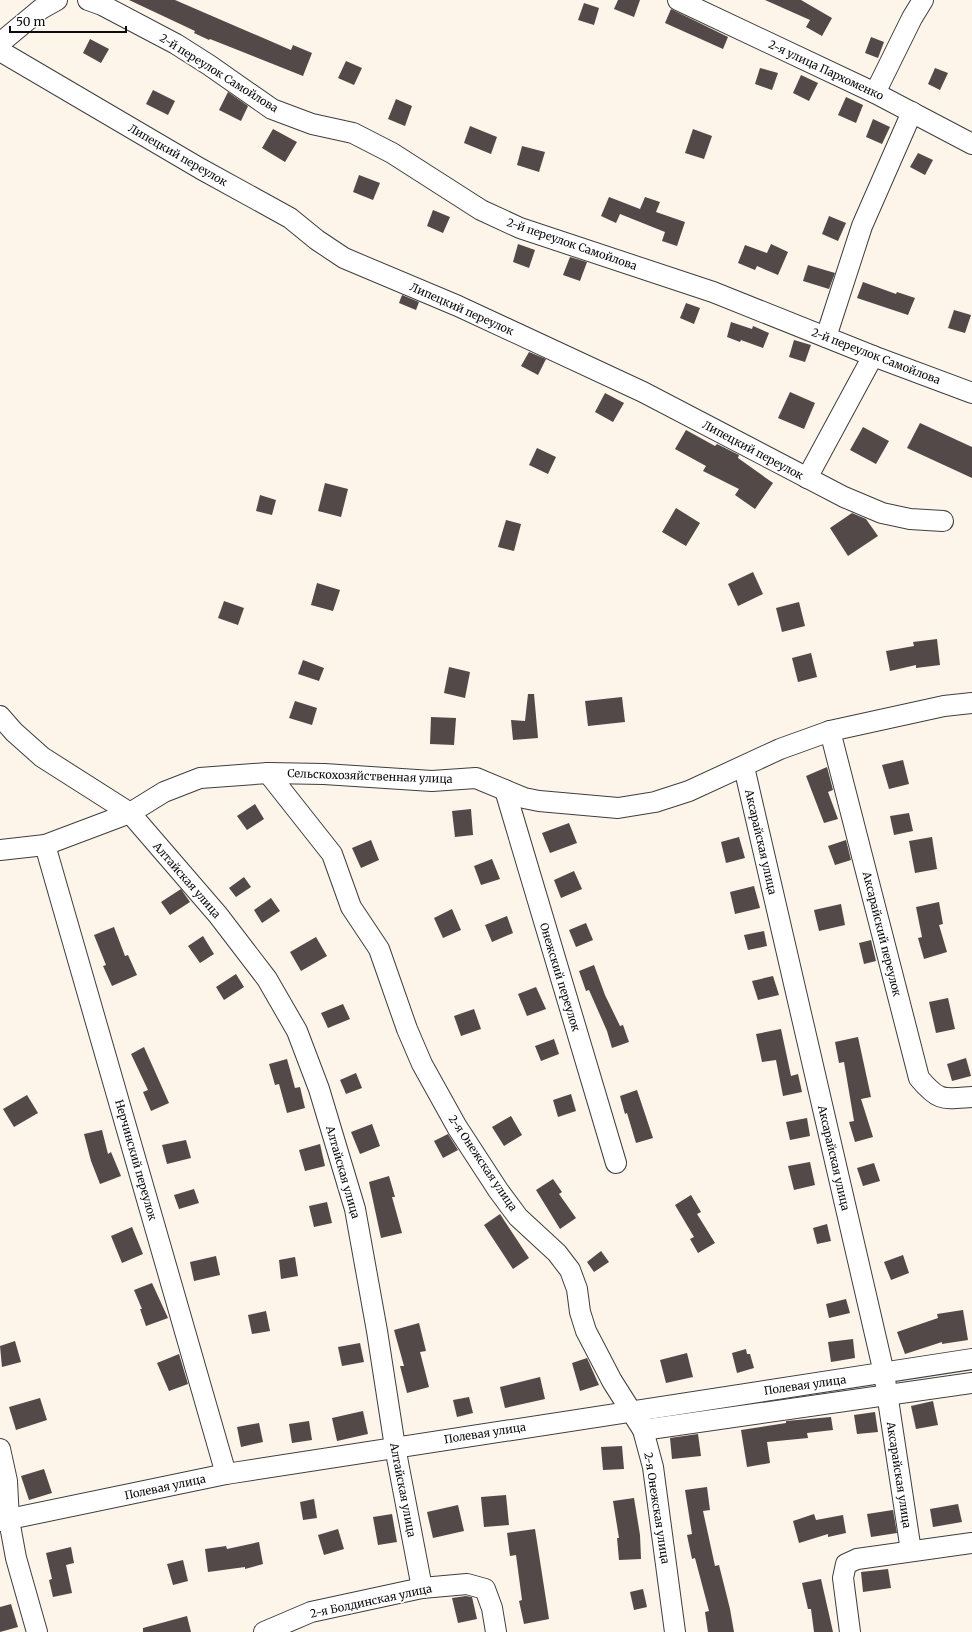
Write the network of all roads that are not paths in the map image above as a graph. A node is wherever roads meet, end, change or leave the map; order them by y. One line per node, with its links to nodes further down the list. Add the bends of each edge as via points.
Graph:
1 (57, 0): 5 (street, via 41,8)
2 (88, 0): 10 (street, 2-й переулок Самойлова, via 176,44 272,109 312,124 353,133 392,153 481,210 520,228 714,292)
3 (678, 0): 7 (street, 2-я улица Пархоменко)
4 (923, 0): 7 (street)
5 (0, 43)
6 (0, 51): 13 (street, Липецкий переулок, via 290,218 344,258 458,306 644,392)
7 (876, 93): 8 (street, 2-я улица Пархоменко)
8 (912, 112): 9 (street, 2-я улица Пархоменко); 10 (street, via 862,226)
9 (972, 144)
10 (826, 337): 11 (street, 2-й переулок Самойлова)
11 (873, 356): 12 (street, 2-й переулок Самойлова); 13 (street)
12 (972, 393)
13 (807, 478): 14 (street, Липецкий переулок, via 844,498 882,514)
14 (944, 521)
15 (972, 703): 17 (street, Сельскохозяйственная улица, via 944,706)
16 (0, 716): 21 (street, Алтайская улица, via 42,757)
17 (830, 731): 18 (street, Сельскохозяйственная улица); 24 (street, Аксарайский переулок, via 919,1078 931,1092 944,1099)
18 (744, 767): 20 (street, Сельскохозяйственная улица, via 689,792 655,802 618,808 539,801); 27 (street, Аксарайская улица)
19 (268, 773): 20 (street, Сельскохозяйственная улица, via 432,781 476,778); 21 (street, Сельскохозяйственная улица, via 200,778 164,792); 30 (street, 2-я Онежская улица, via 332,854 351,907 379,949 422,1064 457,1127 518,1217 557,1253 570,1270 586,1331)
20 (505, 790): 25 (street, Онежский переулок)
21 (130, 813): 22 (street, Сельскохозяйственная улица); 32 (street, Алтайская улица, via 218,915 262,973 297,1031 320,1089 355,1209)
22 (45, 845): 23 (street, Сельскохозяйственная улица); 34 (street, Нерчинский переулок)
23 (0, 850)
24 (972, 1097)
25 (616, 1163)
26 (972, 1359): 27 (street, Полевая улица)
27 (884, 1373): 29 (street, Аксарайская улица); 30 (street, Полевая улица)
28 (972, 1383): 29 (street)
29 (887, 1394): 31 (street); 37 (street, Аксарайская улица)
30 (631, 1411): 31 (street, 2-я Онежская улица); 32 (street, Полевая улица)
31 (643, 1430): 42 (street, 2-я Онежская улица, via 653,1467)
32 (395, 1447): 34 (street, Полевая улица); 38 (street, Алтайская улица)
33 (0, 1449): 35 (street, via 7,1481)
34 (226, 1474): 35 (street, Полевая улица)
35 (5, 1520): 39 (street)
36 (972, 1543): 37 (street)
37 (911, 1551): 43 (street, via 857,1559 846,1564 843,1578)
38 (422, 1588): 40 (street, 2-я Болдинская улица, via 311,1612); 41 (street, 2-я Болдинская улица, via 467,1584 485,1589 492,1608)
39 (37, 1632)
40 (264, 1632)
41 (496, 1632)
42 (675, 1632)
43 (850, 1632)

